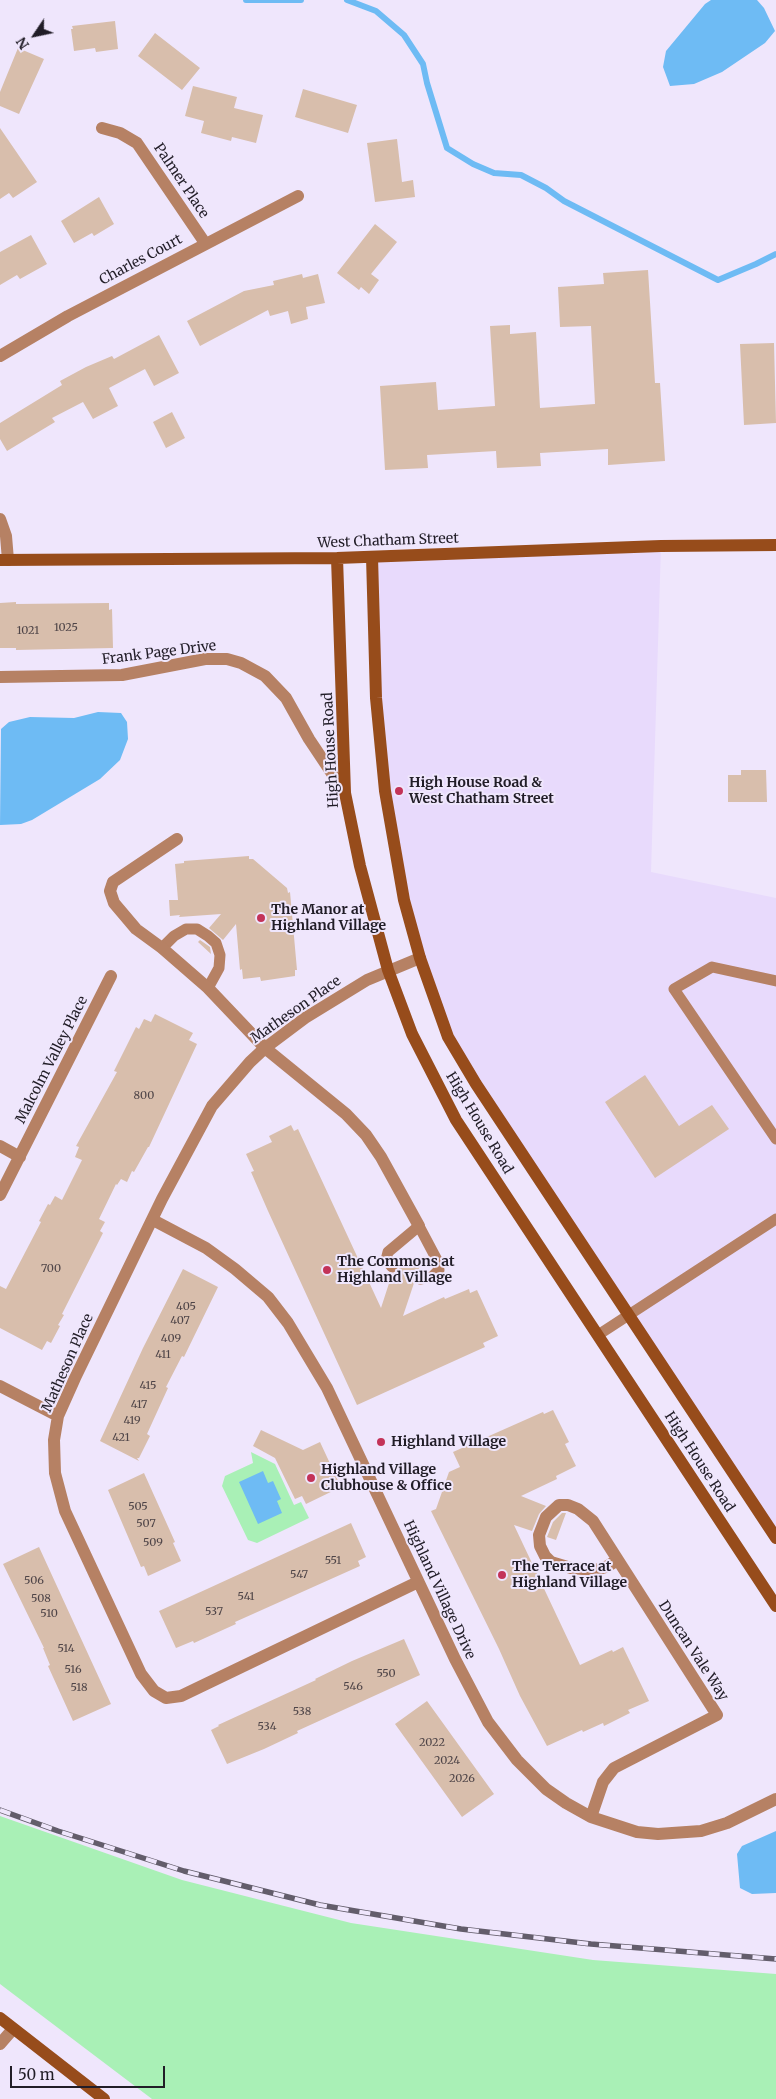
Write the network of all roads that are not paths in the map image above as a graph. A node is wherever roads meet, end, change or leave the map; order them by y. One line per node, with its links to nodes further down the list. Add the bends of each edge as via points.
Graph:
1 (102, 128): 3 (street, Palmer Place, via 137,143)
2 (298, 196): 3 (street, Charles Court)
3 (205, 243): 4 (street, Charles Court)
4 (0, 356)
5 (0, 519): 9 (street, via 6,536)
6 (776, 545): 7 (main road, West Chatham Street)
7 (372, 557): 8 (main road, West Chatham Street); 14 (main road, High House Road, via 376,698 385,791 404,900)
8 (336, 558): 9 (main road, West Chatham Street); 11 (main road, High House Road)
9 (4, 560)
10 (0, 677): 11 (street, Frank Page Drive, via 122,675 205,659 241,663 265,676 286,698)
11 (345, 793): 15 (main road, High House Road, via 360,866)
12 (177, 839): 13 (street, via 117,878 110,891 114,903 129,922)
13 (162, 948): 18 (street); 18 (lane, via 186,929 197,929 208,936 216,943 220,955 219,968)
14 (420, 958): 15 (street, Matheson Place); 29 (main road, High House Road, via 448,1037)
15 (388, 970): 19 (street, Matheson Place, via 334,998); 30 (main road, High House Road, via 412,1034 456,1120)
16 (111, 976): 22 (street, Malcolm Valley Place)
17 (776, 981): 20 (lane, via 712,967 674,989)
18 (208, 988): 19 (street)
19 (265, 1048): 25 (street, Matheson Place, via 212,1106); 26 (street, via 346,1114 366,1135)
20 (776, 1139)
21 (0, 1146): 22 (street)
22 (20, 1157): 23 (street, Malcolm Valley Place)
23 (0, 1195)
24 (776, 1219): 29 (lane)
25 (153, 1220): 32 (street, Matheson Place); 35 (street, Highland Village Drive, via 206,1248 235,1269 268,1297 288,1323 327,1388)
26 (419, 1226): 27 (lane, via 388,1252 386,1260); 28 (lane, via 439,1270 432,1277)
27 (392, 1267)
28 (420, 1279)
29 (629, 1316): 30 (lane); 33 (main road, High House Road)
30 (598, 1336): 36 (main road, High House Road)
31 (0, 1386): 32 (street)
32 (58, 1416): 35 (street, Matheson Place, via 54,1440 55,1474 65,1510 141,1674 160,1695 181,1696)
33 (776, 1538)
34 (616, 1561): 34 (street, Duncan Vale Way, via 592,1522 578,1509 559,1505 546,1517 539,1535 540,1546 551,1562 583,1570 600,1568); 38 (street, Duncan Vale Way, via 717,1716 614,1768 603,1782)
35 (418, 1582): 38 (street, Highland Village Drive, via 474,1696 500,1740 546,1789)
36 (776, 1606)
37 (776, 1799): 38 (street, Highland Village Drive, via 727,1823 679,1834 637,1832)
38 (591, 1817)
39 (0, 2018): 40 (main road)
40 (13, 2029): 41 (street); 42 (main road)
41 (0, 2044)
42 (104, 2099)

